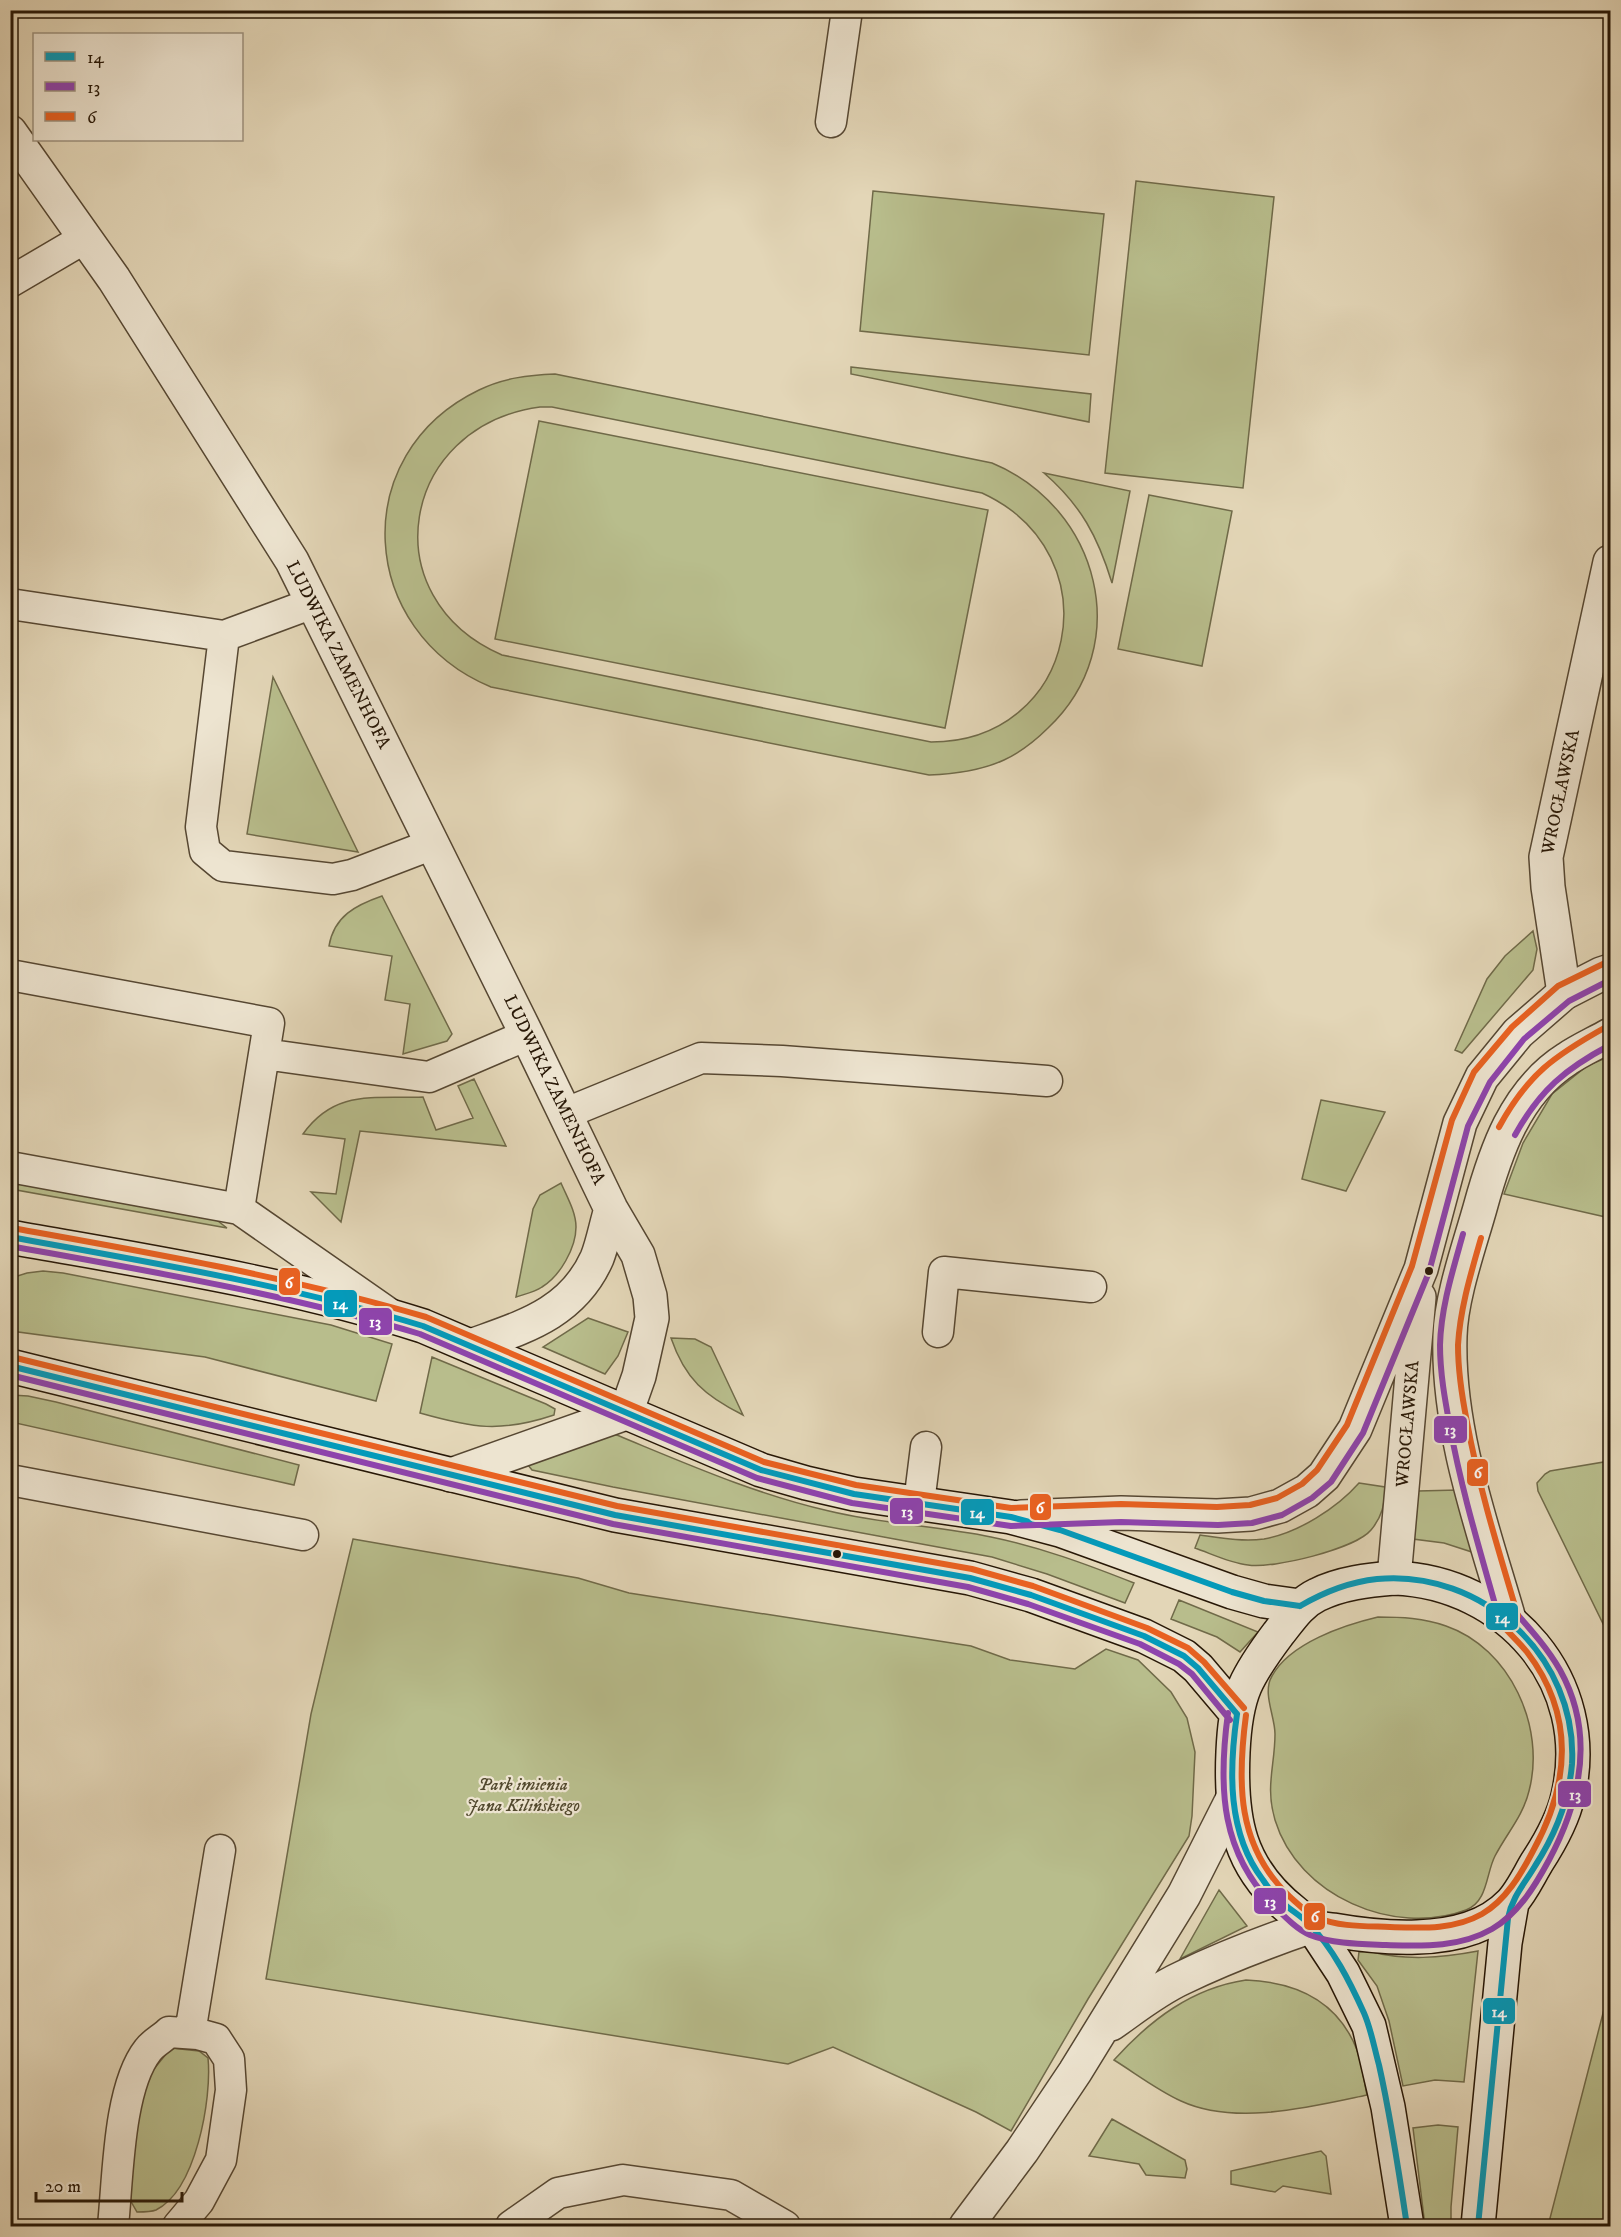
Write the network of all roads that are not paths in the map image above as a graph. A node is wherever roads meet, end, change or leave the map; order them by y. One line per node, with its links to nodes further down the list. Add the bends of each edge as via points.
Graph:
1 (847, 10): 2 (lane)
2 (831, 122)
3 (10, 132): 4 (street, LUDWIKA ZAMENHOFA)
4 (85, 238): 5 (lane); 7 (street, LUDWIKA ZAMENHOFA, via 292,561)
5 (10, 282)
6 (1611, 562): 13 (street, WROCŁAWSKA, via 1546,857)
7 (313, 603): 9 (lane); 10 (street, LUDWIKA ZAMENHOFA)
8 (10, 604): 9 (lane)
9 (224, 636): 10 (lane, via 201,827 205,851 223,866 333,879)
10 (433, 844): 14 (street, LUDWIKA ZAMENHOFA)
11 (1611, 971): 13 (street)
12 (10, 975): 16 (lane, via 269,1023)
13 (1564, 993): 23 (street, WROCŁAWSKA, via 1518,1033 1482,1077 1460,1123)
14 (527, 1035): 16 (lane, via 429,1077); 18 (street, LUDWIKA ZAMENHOFA)
15 (1611, 1035): 38 (street, WROCŁAWSKA, via 1565,1060 1537,1085 1516,1114 1494,1157 1458,1287 1450,1334 1455,1408 1468,1477)
16 (264, 1054): 20 (lane)
17 (1047, 1081): 18 (lane, via 701,1058)
18 (564, 1114): 21 (street, LUDWIKA ZAMENHOFA)
19 (10, 1167): 20 (lane)
20 (238, 1209): 25 (lane)
21 (611, 1209): 27 (street, via 597,1257 582,1283 558,1309); 29 (street, LUDWIKA ZAMENHOFA, via 638,1255 652,1318)
22 (10, 1238): 25 (street, via 181,1268)
23 (1421, 1269): 34 (street, WROCŁAWSKA, via 1355,1429 1324,1476 1307,1491 1280,1506 1251,1514 1121,1513); 36 (street, WROCŁAWSKA)
24 (1091, 1287): 26 (lane, via 944,1272)
25 (392, 1316): 27 (street)
26 (938, 1332)
27 (471, 1346): 29 (street)
28 (10, 1366): 31 (street)
29 (626, 1413): 31 (street); 33 (street, via 761,1470 854,1494)
30 (926, 1447): 33 (lane)
31 (452, 1475): 39 (street, via 626,1517 970,1578 1031,1595 1144,1636 1184,1656)
32 (10, 1480): 35 (lane)
33 (919, 1503): 34 (street)
34 (1011, 1518): 37 (street, via 1090,1539 1232,1592)
35 (303, 1535)
36 (1394, 1578): 37 (street, via 1339,1587); 38 (street, via 1446,1586 1488,1604)
37 (1300, 1606): 39 (street, via 1257,1665 1245,1686)
38 (1509, 1619): 42 (street, via 1536,1647 1552,1674 1569,1722 1571,1745 1569,1788 1561,1817)
39 (1237, 1714): 40 (street)
40 (1232, 1800): 43 (street, via 1241,1841 1256,1870 1277,1899); 44 (street, via 1184,1895)
41 (220, 1850): 45 (lane)
42 (1512, 1903): 43 (street, via 1476,1927 1445,1934 1360,1935); 52 (street)
43 (1312, 1926): 44 (street, via 1181,1978); 51 (street, via 1343,1973 1369,2026 1388,2107)
44 (1100, 2032): 50 (street, via 1022,2151)
45 (189, 2033): 46 (lane, via 169,2032 148,2050 136,2073 125,2108); 47 (lane, via 216,2039 230,2059 231,2091 221,2160 199,2201)
46 (113, 2226)
47 (178, 2226)
48 (511, 2226): 49 (lane, via 558,2193 623,2180 731,2194)
49 (785, 2226)
50 (966, 2226)
51 (1407, 2226)
52 (1478, 2226)

